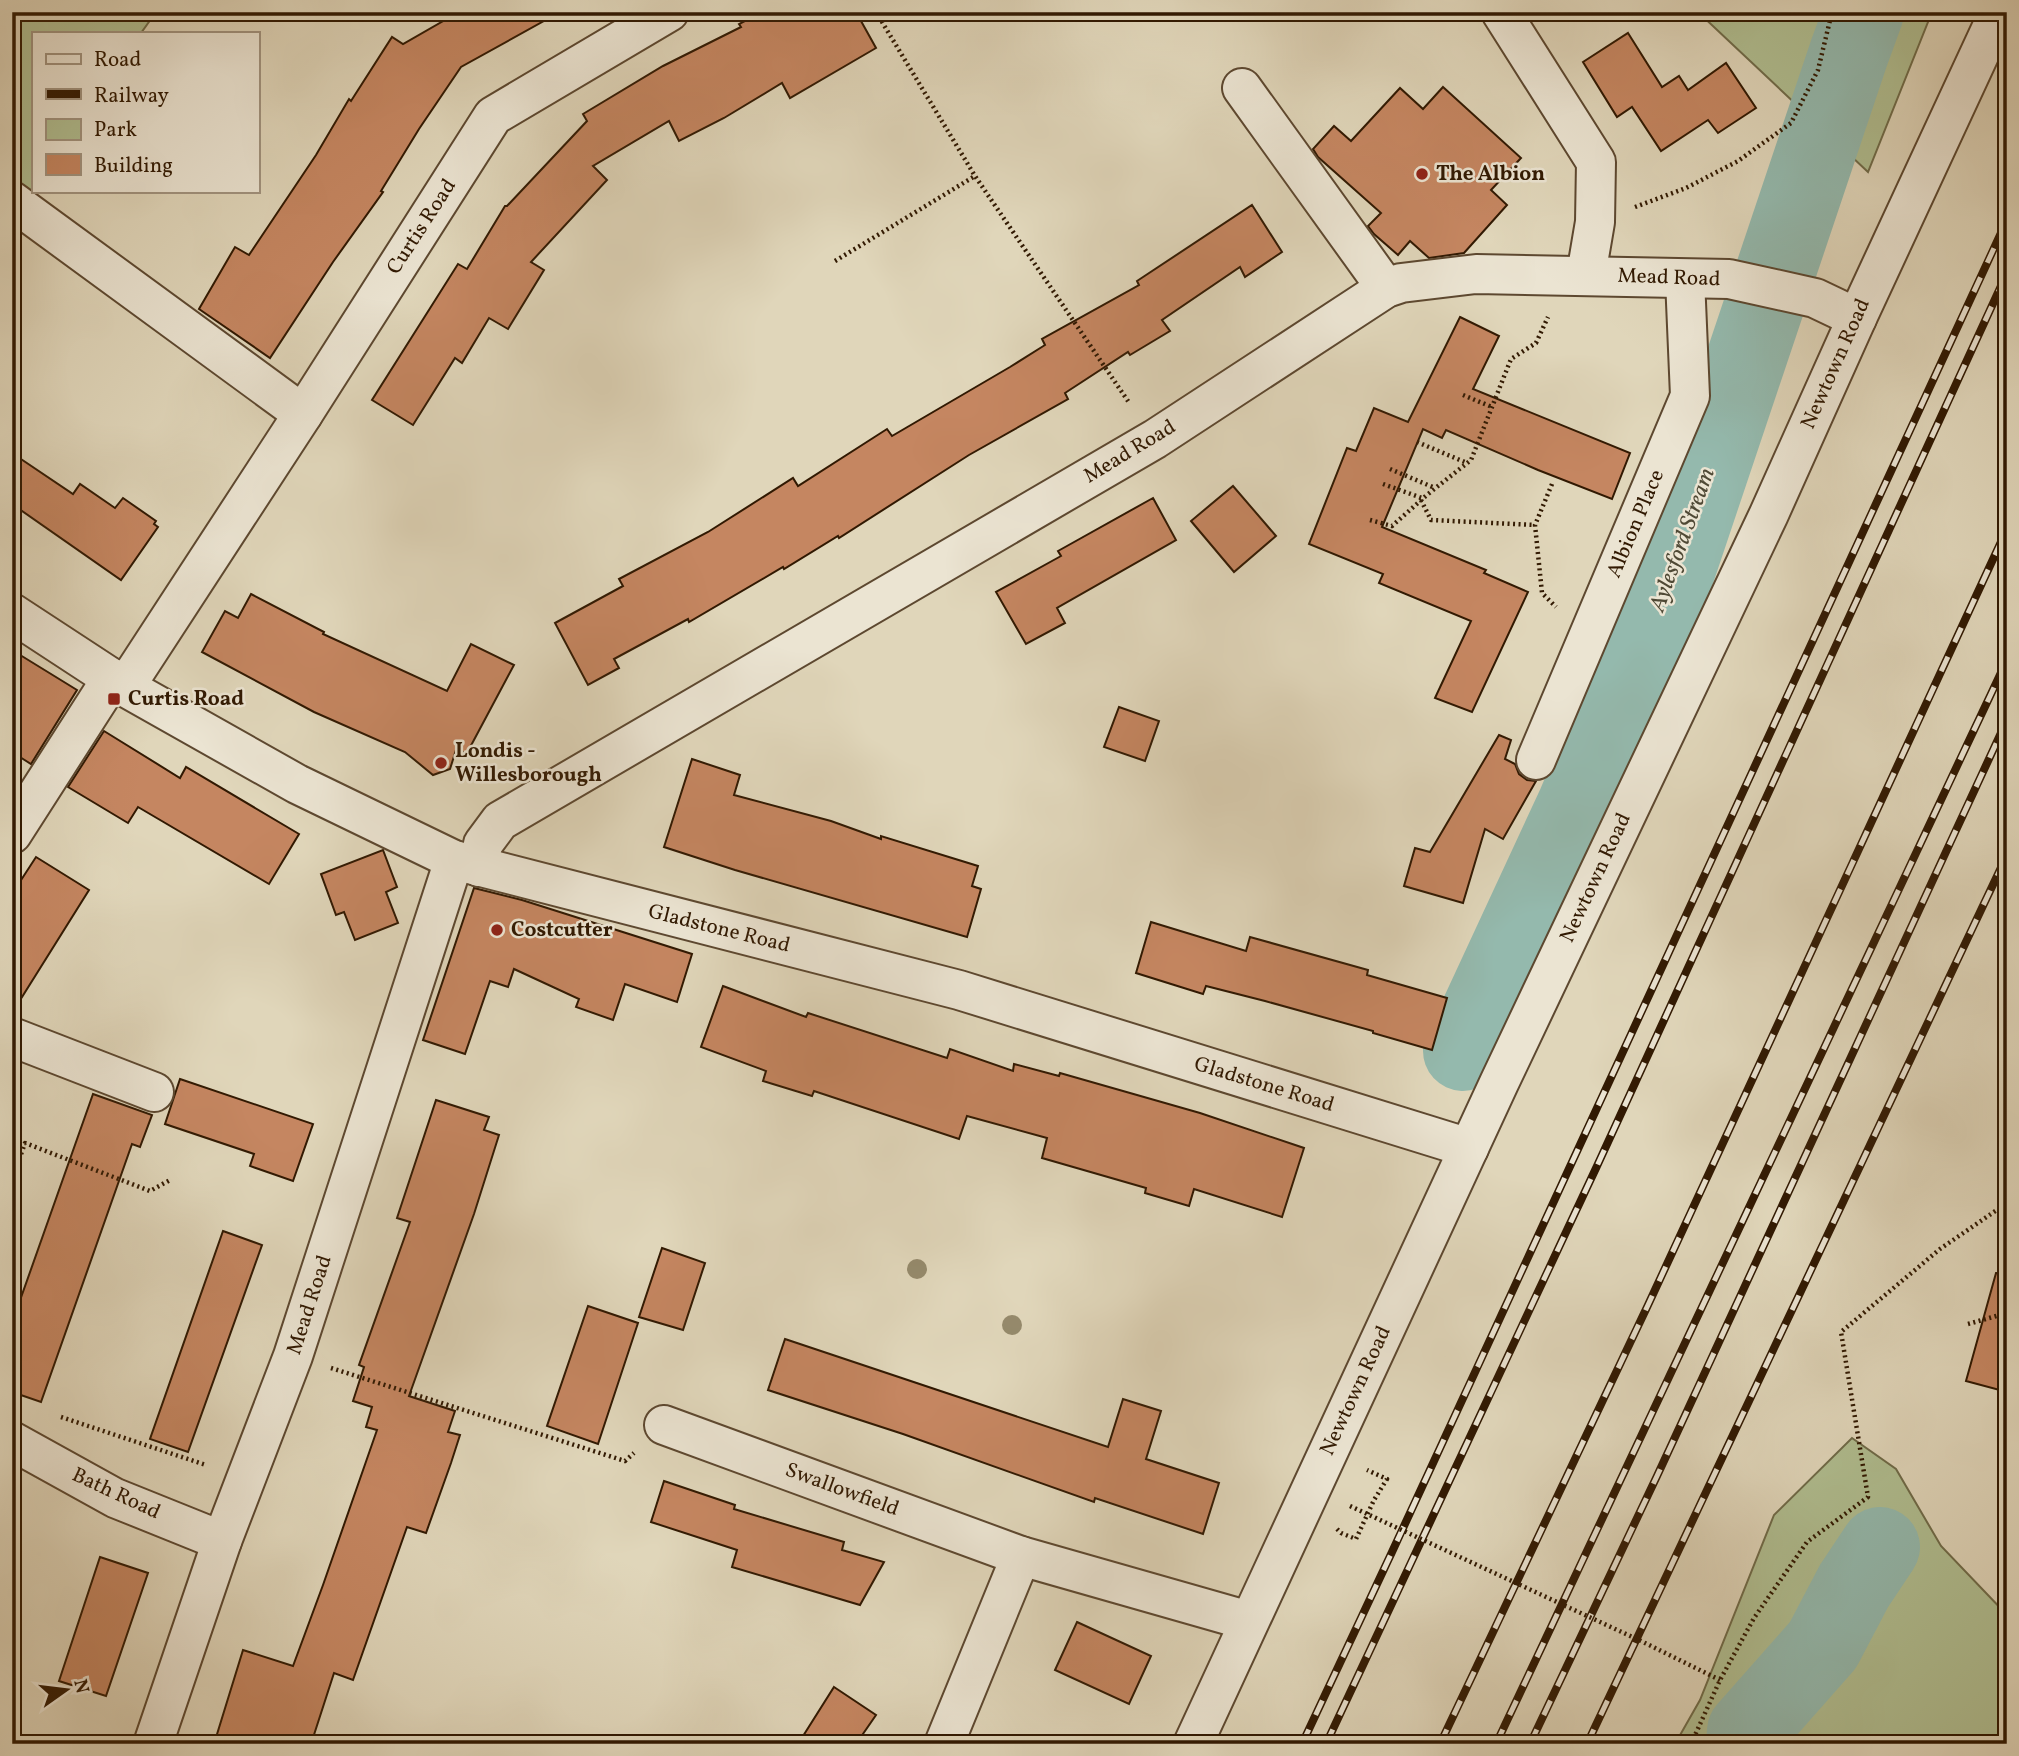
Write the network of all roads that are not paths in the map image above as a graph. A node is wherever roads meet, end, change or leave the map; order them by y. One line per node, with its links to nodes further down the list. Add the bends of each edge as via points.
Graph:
1 (669, 12): 10 (street, Curtis Road, via 493,116)
2 (1999, 12): 9 (street, Newtown Road)
3 (1505, 14): 6 (street, via 1596,162 1595,222)
4 (1242, 88): 8 (street)
5 (12, 201): 10 (street)
6 (1576, 275): 7 (street, Mead Road); 8 (street, Mead Road, via 1476,274)
7 (1685, 279): 9 (street, Mead Road, via 1729,279 1815,298); 13 (street, Albion Place, via 1690,396)
8 (1386, 288): 15 (street, Mead Road, via 1155,439 500,821)
9 (1857, 318): 18 (street, Newtown Road)
10 (303, 414): 12 (street, Curtis Road)
11 (12, 612): 12 (street, Gladstone Road)
12 (118, 682): 14 (street, Curtis Road); 15 (street, Gladstone Road, via 297,784)
13 (1536, 760)
14 (12, 834)
15 (466, 864): 18 (street, Gladstone Road, via 959,990); 21 (street, Mead Road, via 293,1356)
16 (12, 1037): 17 (street)
17 (154, 1092)
18 (1475, 1136): 23 (street, Newtown Road)
19 (664, 1425): 22 (street, Swallowfield)
20 (12, 1441): 21 (street, Bath Road, via 115,1498)
21 (222, 1541): 24 (street, Mead Road)
22 (1021, 1556): 23 (street, Swallowfield); 25 (street)
23 (1249, 1621): 26 (street, Newtown Road)
24 (153, 1744)
25 (944, 1744)
26 (1193, 1744)

